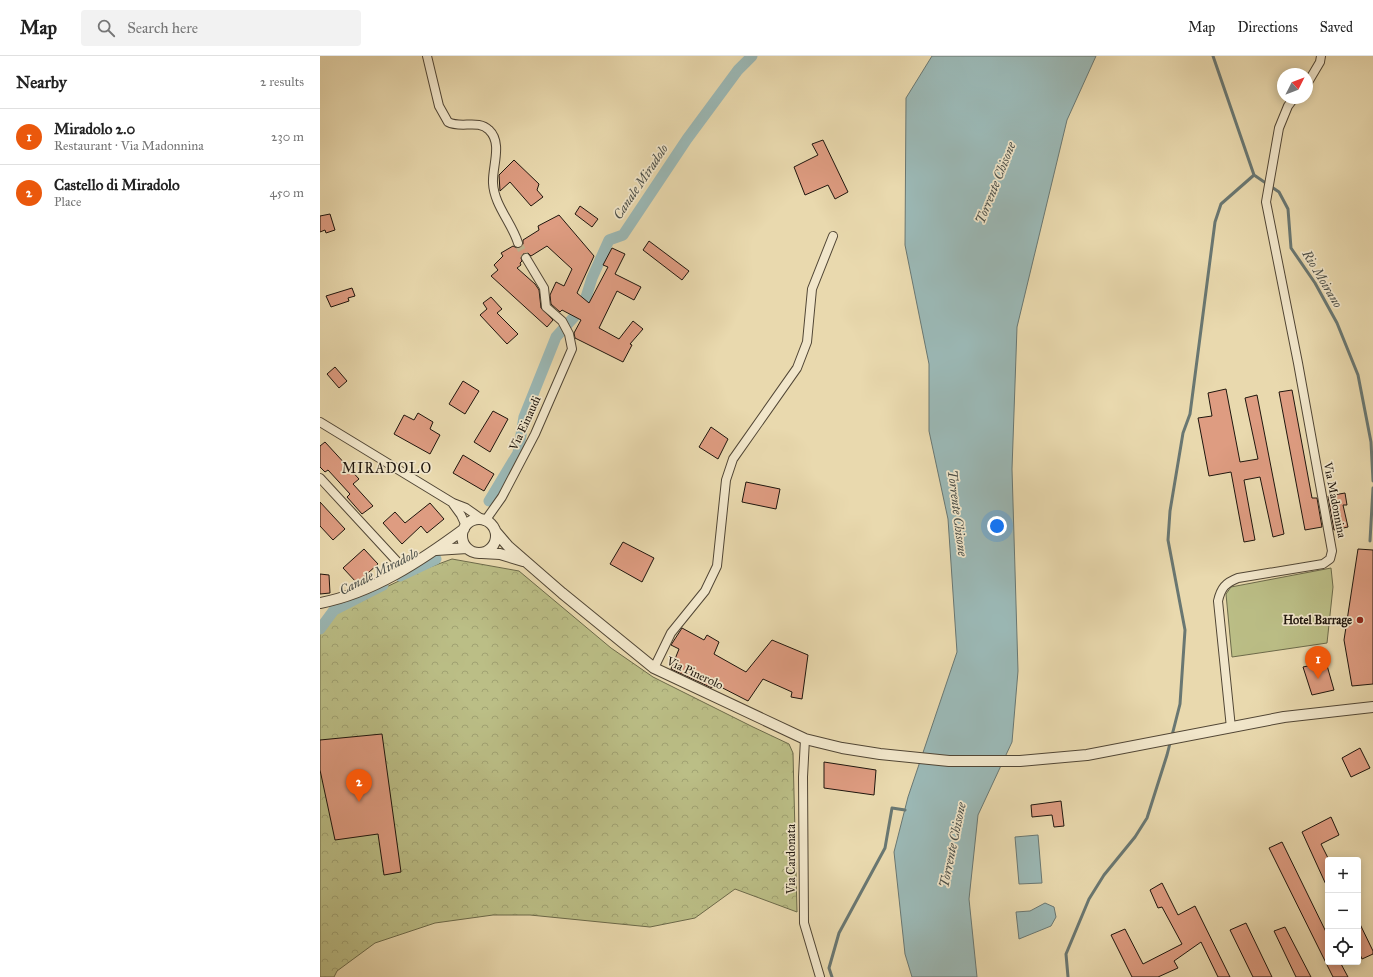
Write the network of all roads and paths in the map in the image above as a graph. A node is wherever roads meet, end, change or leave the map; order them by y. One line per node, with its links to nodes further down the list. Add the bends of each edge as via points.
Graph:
1 (427, 56): 6 (street, via 439,106 448,122 454,125 484,126 494,136 494,190)
2 (1321, 56): 3 (street)
3 (1313, 74)
4 (1290, 104): 22 (street, Via Madonnina, via 1279,128 1266,202 1332,552 1330,559 1323,564 1238,578 1228,582 1220,590 1218,601)
5 (833, 236): 20 (street, via 812,290 807,342 797,368 733,458 726,480 717,566 705,591 671,633)
6 (518, 243)
7 (526, 258): 11 (street, Via Einaudi, via 544,288 546,307 567,330 572,349 535,434 502,497)
8 (320, 422): 10 (street)
9 (320, 478): 18 (street)
10 (453, 503): 11 (street); 12 (street)
11 (484, 520): 12 (street, via 474,521); 13 (street)
12 (465, 527): 14 (street, via 462,539); 15 (street)
13 (496, 532): 16 (street, via 492,548); 17 (street, Via Pinerolo)
14 (467, 548): 15 (street); 16 (street)
15 (436, 550): 18 (street)
16 (482, 553): 17 (street, Via Pinerolo, via 500,554)
17 (527, 562): 20 (street, Via Pinerolo)
18 (404, 569): 19 (street, via 354,593)
19 (320, 603)
20 (654, 668): 23 (street, Via Pinerolo)
21 (1373, 707): 22 (street, Via Pinerolo, via 1284,717)
22 (1231, 728): 23 (street, Via Pinerolo, via 1087,755 1020,761 949,761 880,754)
23 (805, 739): 24 (street, Via Cardonata, via 804,923)
24 (820, 977)

